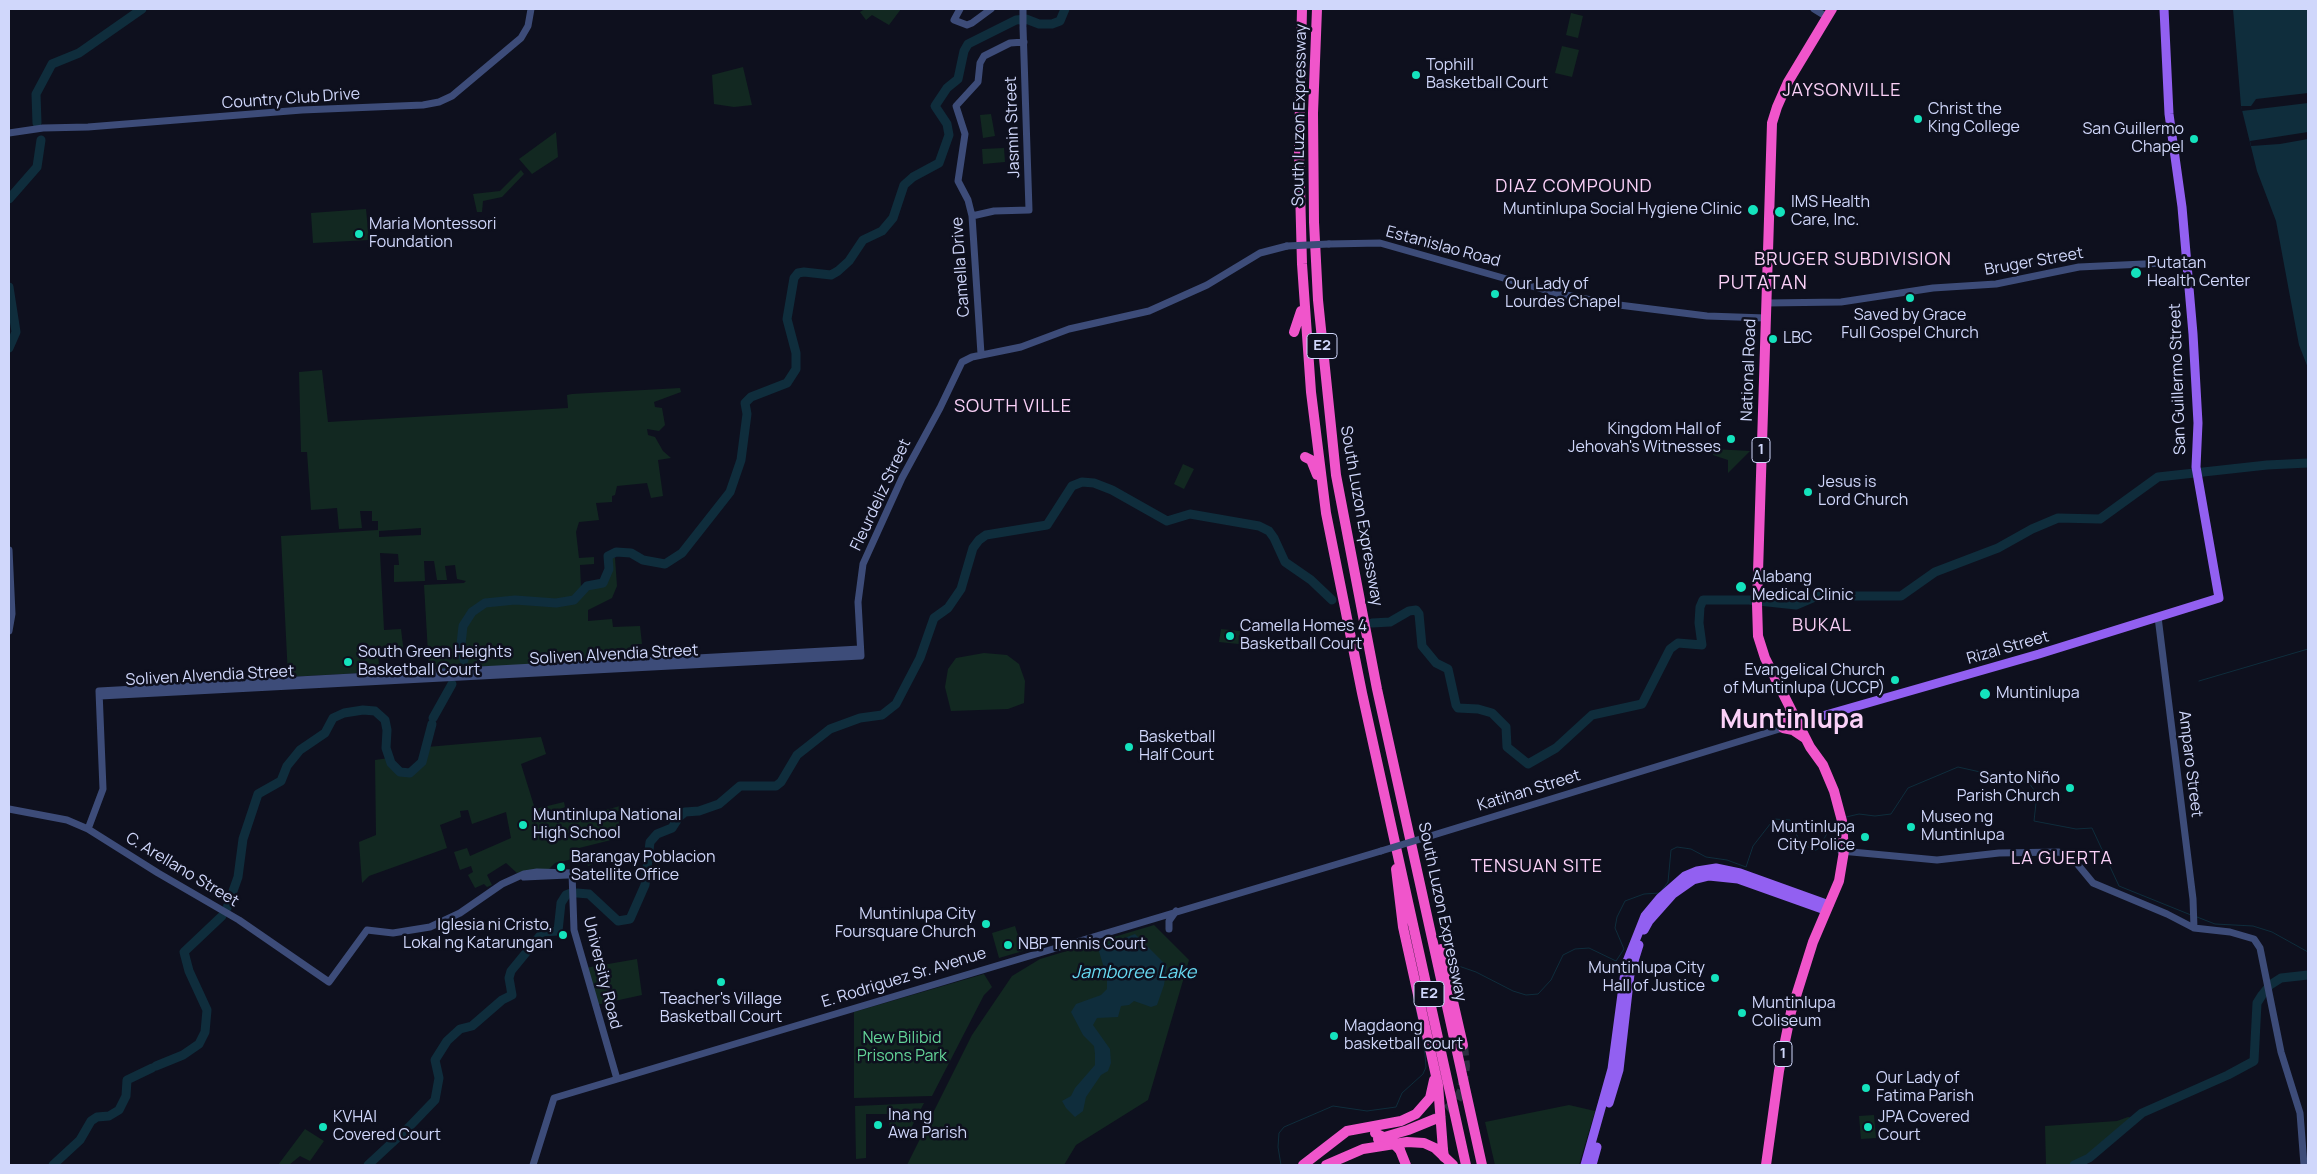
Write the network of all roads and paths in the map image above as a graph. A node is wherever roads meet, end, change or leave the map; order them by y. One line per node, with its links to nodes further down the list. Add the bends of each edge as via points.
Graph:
1 (531, 9): 11 (street, Country Club Drive, via 528,26 521,38 452,96 423,106 302,110)
2 (960, 9): 3 (street, via 954,20 969,24)
3 (990, 9)
4 (1302, 9): 14 (highway, South Luzon Expressway / E2, via 1300,159)
5 (1317, 9): 38 (highway, South Luzon Expressway / E2, via 1314,222 1332,442 1340,504 1364,626)
6 (1814, 9): 9 (street)
7 (2164, 9): 13 (main road, San Guillermo Street, via 2169,114)
8 (1023, 12): 10 (street, Jasmin Street)
9 (1829, 13): 15 (highway, National Road / 1, via 1788,82 1773,119)
10 (1024, 42): 12 (street, Camella Drive, via 1010,43 984,56 978,82 956,106 965,141 958,181); 12 (street, Jasmin Street, via 1029,210 994,211)
11 (9, 133)
12 (972, 216): 18 (street, Camella Drive)
13 (2187, 262): 15 (street, Bruger Street, via 2079,267 1996,284 1956,286 1841,302); 22 (main road, San Guillermo Street, via 2197,392 2196,467)
14 (1304, 298): 17 (highway); 20 (highway, South Luzon Expressway / E2, via 1311,392)
15 (1767, 303): 16 (highway, National Road / 1)
16 (1766, 318): 18 (street, Estanislao Road, bridge, via 1707,316 1604,303 1380,243 1329,244 1287,246 1260,253 1207,285 1149,311 1069,329 1021,347); 24 (highway, National Road / 1, via 1757,600)
17 (1294, 332)
18 (981, 354): 26 (street, Fleurdeliz Street, via 960,365 884,514 863,564 858,596)
19 (1305, 457): 20 (highway, via 1316,469)
20 (1326, 512): 33 (highway, South Luzon Expressway / E2)
21 (9, 550): 25 (street)
22 (2219, 598): 23 (main road, Rizal Street)
23 (2158, 617): 28 (main road, Rizal Street); 41 (street, Amparo Street)
24 (1759, 627): 27 (highway, National Road / 1, via 1758,636 1765,658); 28 (highway, National Road / 1)
25 (10, 630)
26 (860, 652): 34 (street, Soliven Alvendia Street, via 100,693 103,789)
27 (1790, 707): 28 (highway, National Road / 1); 29 (highway, via 1790,716)
28 (1801, 722): 29 (street, Katihan Street); 30 (highway, National Road / 1); 31 (highway, National Road / 1)
29 (1783, 728): 30 (highway); 37 (street, Katihan Street, bridge)
30 (1806, 738): 31 (highway, National Road / 1)
31 (1823, 765): 35 (highway, National Road / 1, via 1841,816)
32 (9, 809): 34 (street, C. Arellano Street, via 67,820)
33 (1391, 823): 44 (highway, via 1403,927); 55 (highway, South Luzon Expressway / E2)
34 (88, 829): 36 (street, C. Arellano Street, via 239,920 329,982 368,930 393,933 430,927 460,913)
35 (1842, 849): 39 (highway, National Road / 1); 41 (street, via 1937,860 2059,852 2074,860 2093,883)
36 (516, 878): 45 (street, University Road, via 533,872 572,874 574,930)
37 (1262, 885): 40 (street, E. Rodriguez Sr. Avenue)
38 (1422, 892): 43 (highway, via 1438,936); 56 (highway, South Luzon Expressway / E2)
39 (1826, 906): 57 (main road, via 1740,873 1716,868 1685,876 1660,898 1645,916 1626,964 1612,1069); 58 (main road, via 1716,875 1693,880 1669,898 1643,931 1632,966 1619,1070); 59 (highway, National Road / 1, via 1791,1012)
40 (1177, 911): 42 (street, via 1169,921); 45 (street, E. Rodriguez Sr. Avenue)
41 (2194, 926): 60 (street, via 2230,932 2257,941 2284,1065 2300,1113)
42 (1169, 929)
43 (1464, 1045)
44 (1435, 1069): 47 (highway, via 1431,1095 1416,1114 1397,1122 1351,1129); 48 (highway)
45 (617, 1079): 49 (street, E. Rodriguez Sr. Avenue, via 554,1098)
46 (1435, 1119): 51 (highway, via 1349,1148)
47 (1340, 1135): 50 (highway); 53 (highway, bridge, via 1375,1133 1400,1150)
48 (1444, 1158)
49 (534, 1165)
50 (1302, 1165)
51 (1318, 1165)
52 (1326, 1165): 54 (highway, via 1363,1149 1407,1142 1424,1143 1435,1148)
53 (1406, 1165)
54 (1454, 1165)
55 (1466, 1165)
56 (1482, 1165)
57 (1585, 1165)
58 (1592, 1165)
59 (1766, 1165)
60 (2304, 1165)

